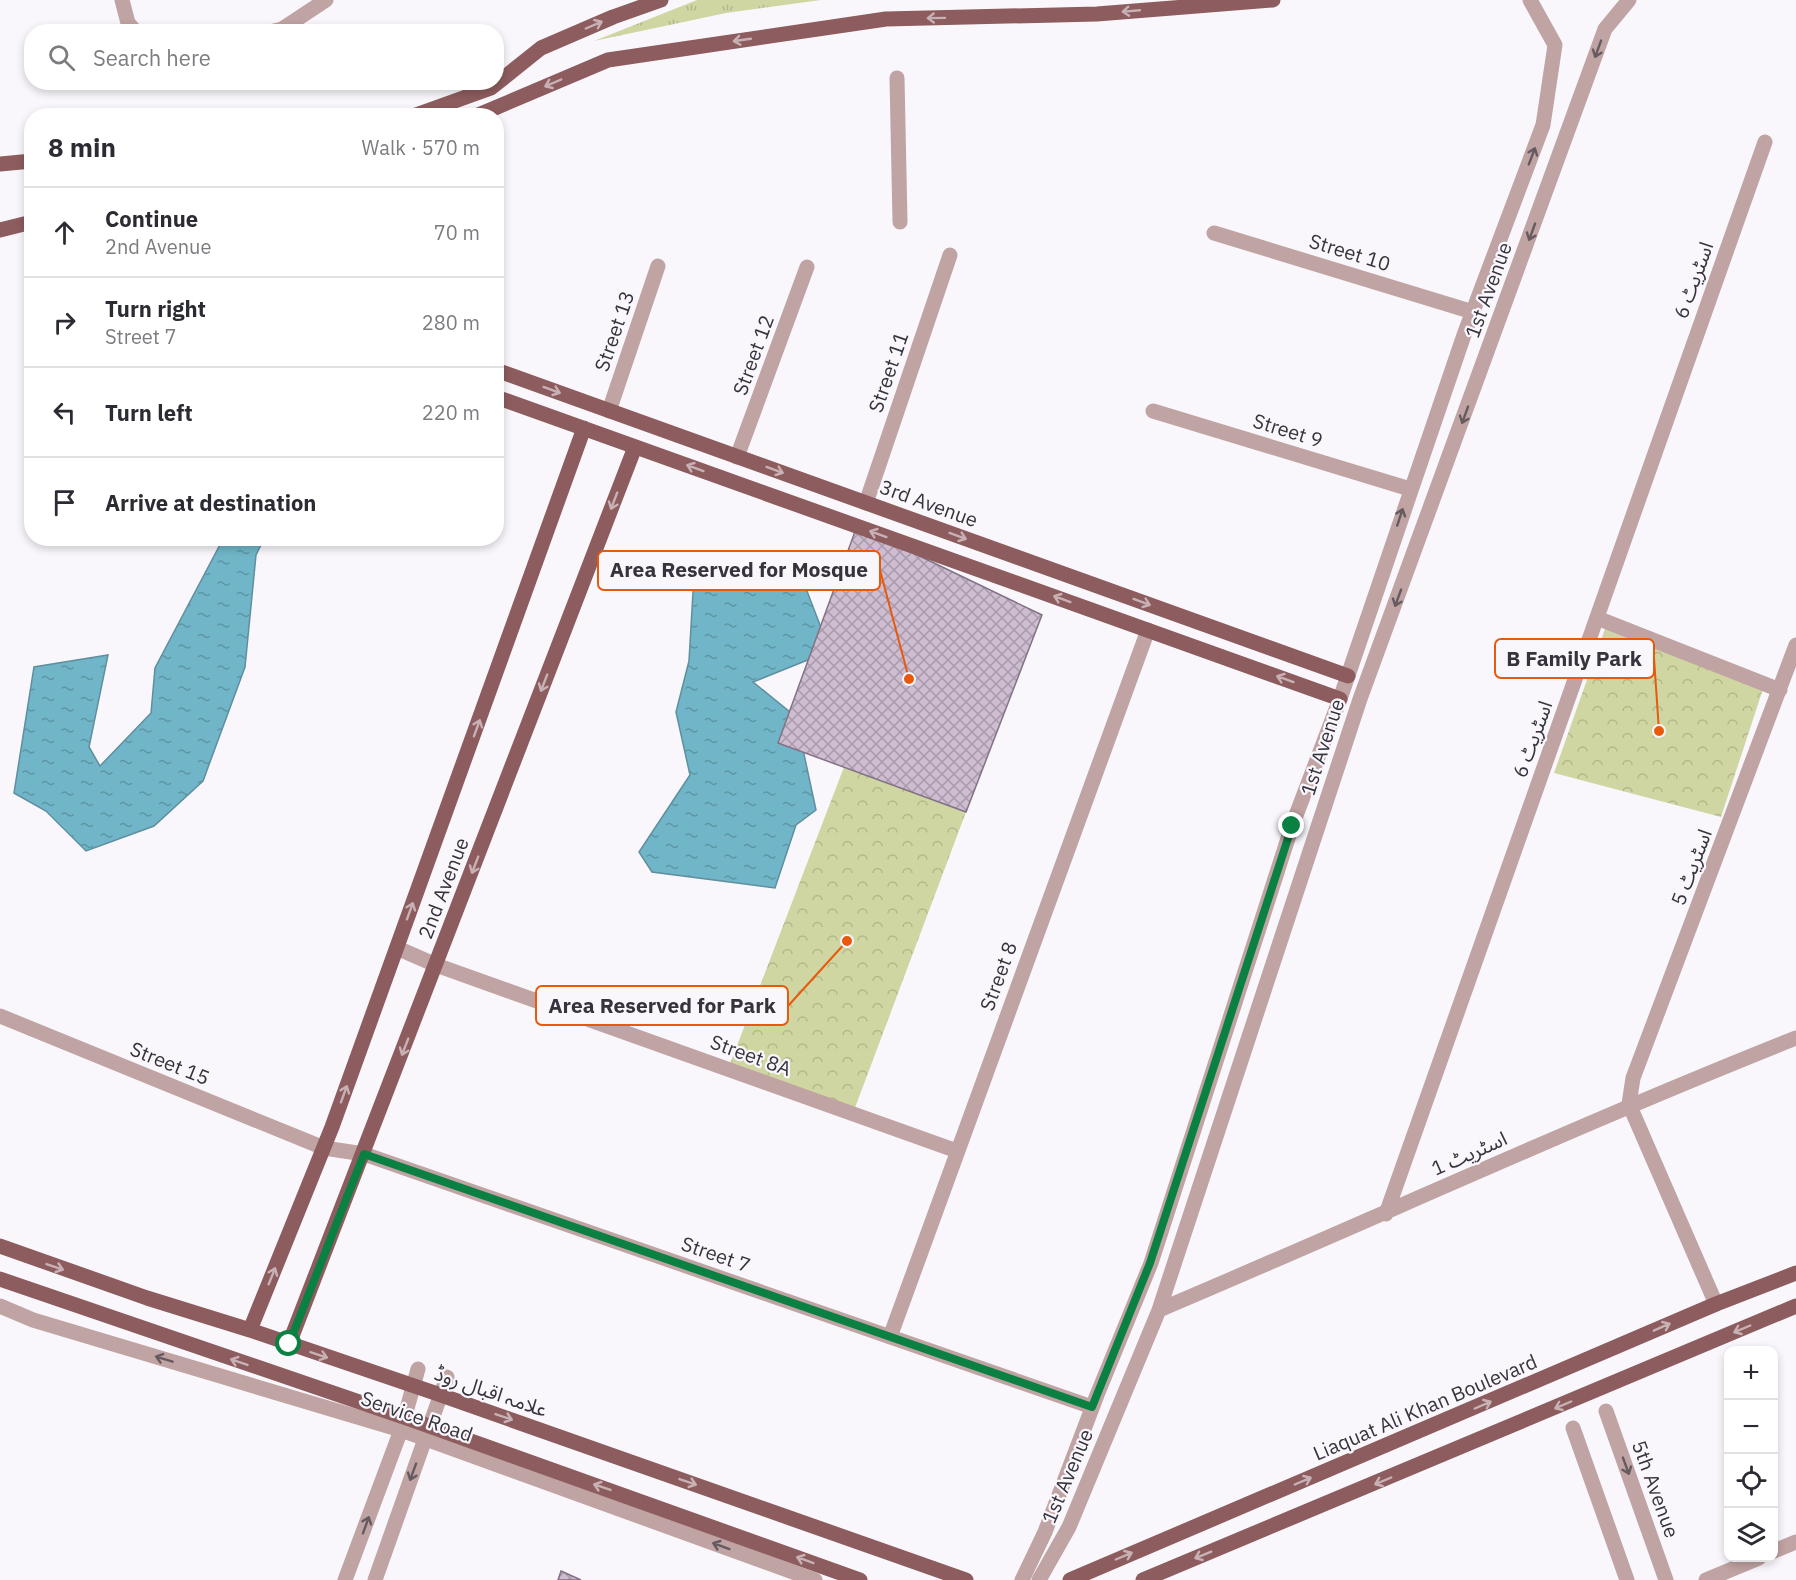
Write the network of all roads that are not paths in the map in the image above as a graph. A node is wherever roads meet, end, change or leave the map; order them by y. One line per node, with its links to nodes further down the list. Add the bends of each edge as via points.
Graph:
1 (122, 0): 7 (street)
2 (326, 0): 8 (street)
3 (661, 0): 9 (main road, one-way to 3, via 541,48)
4 (1273, 0): 13 (main road, one-way to 13, via 1097,14 886,19 609,60)
5 (1530, 0): 24 (street, one-way to 5, via 1544,125 1555,45)
6 (1629, 0): 55 (street, 1st Avenue, one-way to 55, via 1605,29 1360,699)
7 (130, 24)
8 (290, 24)
9 (504, 78)
10 (897, 78): 17 (street)
11 (485, 90): 12 (main road, one-way to 11)
12 (435, 108)
13 (495, 108)
14 (1765, 142): 34 (street, اسٹریٹ 6)
15 (24, 162): 16 (main road)
16 (0, 164)
17 (900, 222)
18 (24, 224): 19 (main road)
19 (0, 230)
20 (1214, 233): 24 (street, Street 10)
21 (950, 255): 33 (street, Street 11)
22 (658, 266): 27 (street, Street 13)
23 (807, 267): 31 (street, Street 12)
24 (1473, 312): 32 (street)
25 (504, 373): 27 (main road, 3rd Avenue, one-way to 27)
26 (504, 400): 29 (main road)
27 (609, 411): 31 (main road, 3rd Avenue)
28 (1153, 411): 32 (street, Street 9)
29 (584, 428): 30 (main road); 40 (main road, 2nd Avenue, one-way to 29)
30 (635, 447): 35 (main road, one-way to 30); 41 (main road, 2nd Avenue, one-way to 41)
31 (737, 457): 33 (main road, 3rd Avenue, one-way to 33)
32 (1410, 489): 37 (street, one-way to 32)
33 (866, 503): 37 (main road, 3rd Avenue, one-way to 37)
34 (1597, 618): 38 (street); 48 (street, اسٹریٹ 6)
35 (1148, 630): 39 (main road, one-way to 35); 46 (street, Street 8)
36 (1796, 645): 38 (street, اسٹریٹ 5)
37 (1348, 676): 39 (street)
38 (1780, 690): 44 (street, اسٹریٹ 5, via 1633,1078)
39 (1340, 699): 63 (street, via 1292,826 1150,1263)
40 (397, 948): 41 (street, Street 8A); 45 (main road, 2nd Avenue, one-way to 40)
41 (436, 965): 46 (street, Street 8A); 47 (main road, 2nd Avenue, one-way to 47)
42 (0, 1016): 45 (street, Street 15)
43 (1796, 1038): 44 (street, اسٹریٹ 1)
44 (1629, 1104): 48 (street, اسٹریٹ 1); 52 (street)
45 (324, 1149): 47 (street, Street 7); 56 (main road, 2nd Avenue, one-way to 45)
46 (957, 1150): 57 (street, Street 8)
47 (364, 1154): 57 (street, Street 7); 58 (main road, 2nd Avenue)
48 (1386, 1214): 55 (street, اسٹریٹ 1)
49 (0, 1246): 56 (main road, علامہ اقبال روڈ, one-way to 56, via 136,1295)
50 (1796, 1273): 52 (main road, Liaquat Ali Khan Boulevard)
51 (0, 1279): 65 (main road, one-way to 51)
52 (1716, 1304): 78 (main road, Liaquat Ali Khan Boulevard, one-way to 52)
53 (0, 1306): 65 (street, Service Road, one-way to 53, via 33,1320)
54 (1796, 1306): 79 (main road, one-way to 79)
55 (1159, 1310): 77 (street, 1st Avenue, via 1069,1527)
56 (250, 1330): 58 (main road, علامہ اقبال روڈ)
57 (890, 1337): 63 (street, Street 7)
58 (289, 1344): 61 (main road, علامہ اقبال روڈ, one-way to 61)
59 (418, 1369): 61 (street)
60 (447, 1377): 62 (street)
61 (414, 1386): 62 (main road, علامہ اقبال روڈ); 65 (street)
62 (440, 1395): 67 (street); 75 (main road, علامہ اقبال روڈ, one-way to 75)
63 (1092, 1407): 76 (street, via 1046,1532)
64 (1606, 1411): 81 (street, 5th Avenue, one-way to 81)
65 (403, 1424): 67 (main road); 72 (street, one-way to 65)
66 (1573, 1428): 80 (street)
67 (427, 1433): 71 (street, one-way to 71); 73 (street, Service Road, one-way to 67); 74 (main road, one-way to 67)
68 (1796, 1542): 69 (street)
69 (1778, 1549)
70 (1747, 1562): 82 (street)
71 (377, 1579)
72 (345, 1580)
73 (815, 1580)
74 (860, 1580)
75 (966, 1580)
76 (1022, 1580)
77 (1039, 1580)
78 (1070, 1580)
79 (1143, 1580)
80 (1627, 1580)
81 (1666, 1580)
82 (1706, 1580)

